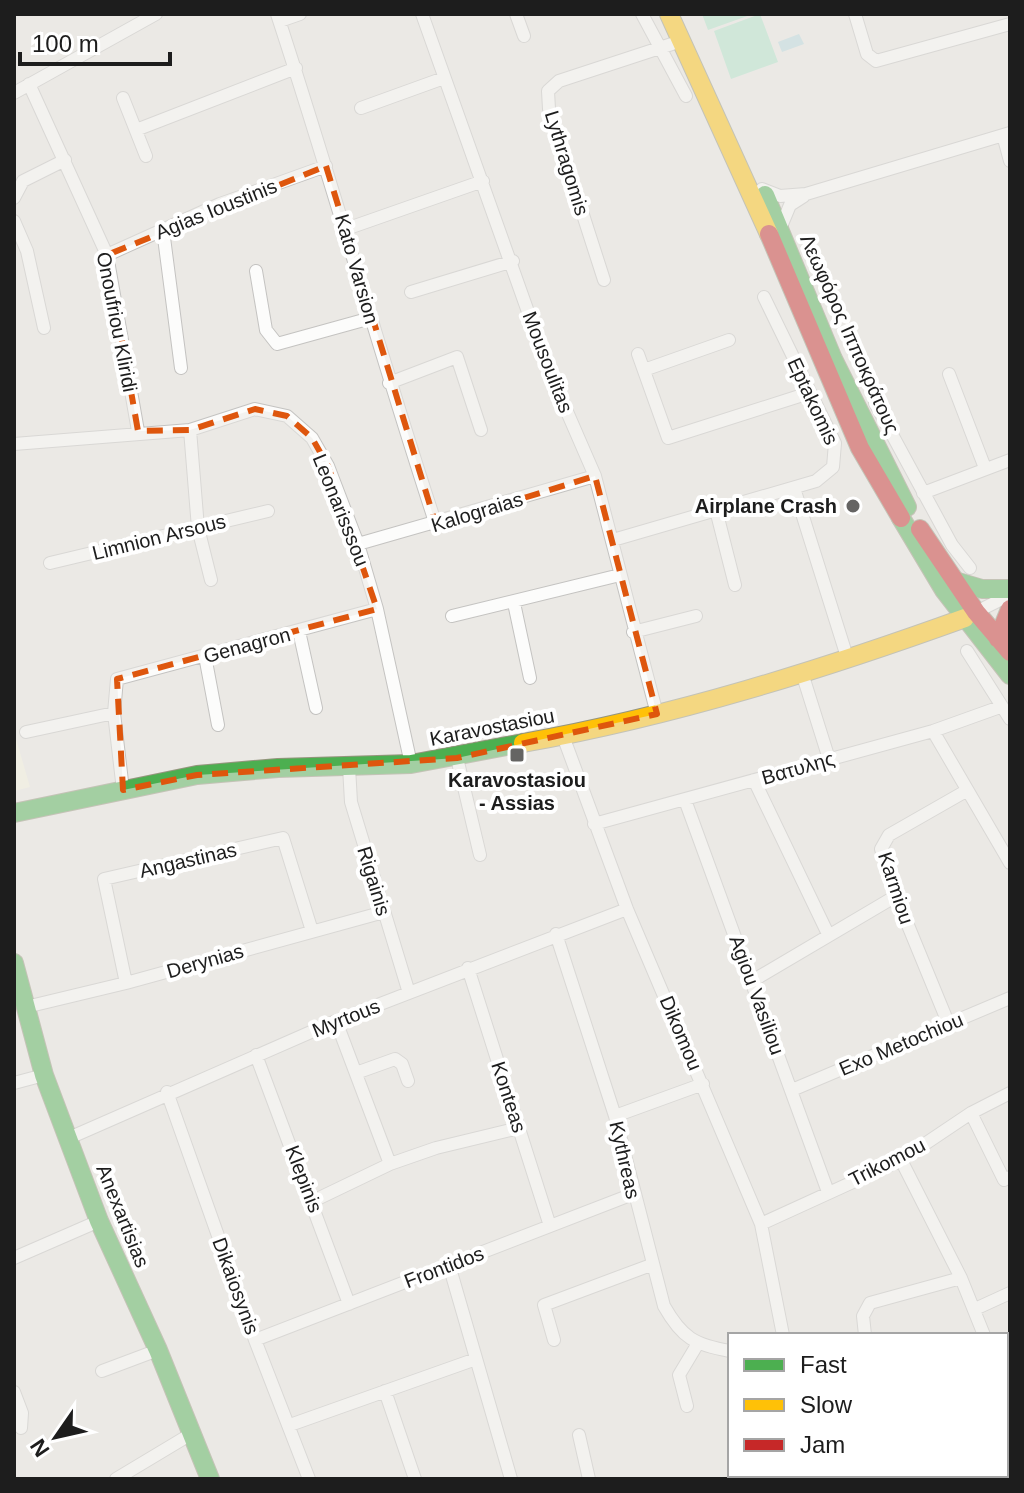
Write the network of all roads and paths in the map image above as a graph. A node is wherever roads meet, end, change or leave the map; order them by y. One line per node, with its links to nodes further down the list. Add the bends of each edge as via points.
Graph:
1 (156, 14): 16 (street)
2 (300, 14): 9 (street)
3 (422, 14): 15 (street, Mousoulitas)
4 (516, 14): 11 (street)
5 (642, 14): 13 (street)
6 (669, 14): 12 (main road, Λεωφόρος Ιπποκράτους)
7 (682, 14): 28 (main road, Λεωφόρος Ιπποκράτους)
8 (855, 14): 10 (street, via 867,54 876,61)
9 (279, 18): 14 (street, Kato Varsion)
10 (1010, 24)
11 (524, 36)
12 (681, 41): 13 (street, Lythragomis); 71 (main road, Λεωφόρος Ιπποκράτους, via 758,208 831,386 895,509)
13 (661, 46): 18 (street); 38 (street, Lythragomis, via 559,81 548,91 549,109)
14 (296, 68): 21 (street); 26 (street, Kato Varsion)
15 (444, 78): 20 (street); 27 (street, Mousoulitas)
16 (29, 84): 17 (street); 24 (street, Onoufriou Kliridi)
17 (14, 93)
18 (686, 96)
19 (123, 98): 21 (street)
20 (361, 108)
21 (136, 130): 23 (street)
22 (1007, 134): 25 (street); 29 (street)
23 (146, 156)
24 (65, 160): 30 (street, via 23,181); 35 (street, Onoufriou Kliridi)
25 (1010, 161)
26 (326, 166): 32 (street, Kato Varsion); 34 (street, Agias Ioustinis)
27 (483, 181): 32 (street); 36 (street, Mousoulitas)
28 (762, 189): 29 (street, via 780,196); 33 (main road, Λεωφόρος Ιπποκράτους)
29 (806, 194): 33 (street, via 790,205)
30 (14, 198)
31 (14, 221): 42 (street, via 27,251)
32 (346, 229): 41 (street, Kato Varsion)
33 (780, 229): 71 (main road, Λεωφόρος Ιπποκράτους, via 833,359)
34 (163, 230): 35 (street, Agias Ioustinis); 45 (street)
35 (107, 255): 53 (street, Onoufriou Kliridi)
36 (513, 261): 39 (street); 57 (street, Mousoulitas, via 548,368)
37 (256, 271): 41 (street, via 266,330 277,344)
38 (604, 280)
39 (411, 292)
40 (764, 297): 49 (street, Eptakomis)
41 (371, 318): 48 (street, Kato Varsion)
42 (44, 328)
43 (729, 340): 46 (street)
44 (638, 354): 46 (street)
45 (181, 368)
46 (644, 370): 49 (street, via 668,438)
47 (949, 374): 56 (street)
48 (389, 383): 52 (street, via 457,357); 62 (street, Kato Varsion)
49 (809, 393): 58 (street, Eptakomis, via 835,443 836,461 823,478)
50 (875, 403): 59 (street)
51 (190, 430): 53 (street, Leonarisssou); 63 (street); 65 (street, Leonarisssou, via 255,409 287,416 312,438 328,466)
52 (481, 430)
53 (138, 431): 54 (street, Leonarisssou)
54 (14, 444)
55 (1010, 460): 56 (street)
56 (985, 468): 59 (street)
57 (595, 476): 62 (street, Kalograias); 64 (street, Mousoulitas)
58 (794, 488): 60 (street, Eptakomis); 84 (street)
59 (923, 493): 67 (street)
60 (716, 510): 64 (street, Eptakomis); 70 (street)
61 (268, 511): 63 (street, Limnion Arsous)
62 (436, 525): 65 (street, Kalograias)
63 (198, 528): 66 (street, Limnion Arsous); 69 (street)
64 (613, 540): 68 (street, Mousoulitas)
65 (358, 544): 74 (street, Leonarisssou)
66 (50, 563)
67 (970, 568)
68 (620, 575): 73 (street); 80 (street, Mousoulitas)
69 (211, 580)
70 (735, 585)
71 (949, 586): 72 (main road); 76 (main road, Λεωφόρος Ιπποκράτους); 81 (main road, via 940,616)
72 (1010, 592): 76 (street)
73 (514, 603): 77 (street); 87 (street)
74 (377, 609): 79 (street, Genagron); 99 (street, Leonarisssou)
75 (1010, 609): 82 (main road)
76 (966, 613): 81 (main road, Karavostasiou); 82 (main road, Λεωφόρος Ιπποκράτους)
77 (452, 616)
78 (696, 616): 80 (street)
79 (299, 631): 83 (street, Genagron); 89 (street)
80 (633, 632): 91 (street, Mousoulitas)
81 (928, 633): 82 (main road, via 944,632); 84 (main road, Karavostasiou)
82 (989, 645): 86 (main road, Λεωφόρος Ιπποκράτους); 88 (street)
83 (205, 656): 90 (street, Genagron, via 117,679); 93 (street)
84 (848, 660): 85 (main road, Karavostasiou)
85 (802, 673): 91 (main road, Karavostasiou); 98 (street)
86 (1010, 675)
87 (530, 678)
88 (1000, 707): 92 (street); 94 (street, Βατυλης)
89 (316, 708)
90 (114, 713): 95 (street); 102 (street)
91 (657, 714): 96 (main road, Karavostasiou)
92 (1010, 719)
93 (218, 725)
94 (933, 731): 98 (street, Βατυλης); 103 (street)
95 (26, 732)
96 (563, 736): 97 (main road, Karavostasiou); 106 (street, Dikomou)
97 (457, 758): 99 (main road, Karavostasiou); 107 (street)
98 (829, 759): 101 (street, Βατυλης)
99 (411, 764): 100 (main road, Karavostasiou)
100 (349, 767): 102 (main road, Karavostasiou, via 197,775); 111 (street, Rigainis, via 351,802)
101 (754, 780): 104 (street, Βατυλης); 114 (street)
102 (123, 790): 105 (main road, Karavostasiou)
103 (966, 791): 108 (street); 109 (street, Karmiou, via 884,839 881,849)
104 (685, 800): 106 (street, Βατυλης); 117 (street, Agiou Vasiliou)
105 (14, 813)
106 (594, 824): 110 (street, Dikomou)
107 (480, 855)
108 (1010, 863)
109 (896, 896): 114 (street); 123 (street, Karmiou)
110 (627, 909): 113 (street, Myrtous); 129 (street, Dikomou)
111 (384, 912): 112 (street, Derynias); 119 (street, Rigainis)
112 (312, 931): 118 (street, Derynias); 118 (street, Angastinas, via 283,838 104,879)
113 (556, 934): 116 (street, Myrtous); 134 (street, Kythreas)
114 (828, 934): 117 (street)
115 (14, 963): 121 (main road, Anexartisias)
116 (468, 968): 119 (street, Myrtous); 135 (street, Konteas)
117 (752, 981): 130 (street, Agiou Vasiliou)
118 (126, 983): 121 (street, Derynias)
119 (409, 993): 122 (street, Myrtous)
120 (1010, 998): 123 (street, Exo Metochiou)
121 (26, 1007): 126 (main road, Anexartisias)
122 (336, 1021): 124 (street, Myrtous); 125 (street)
123 (949, 1025): 130 (street, Exo Metochiou)
124 (256, 1055): 131 (street, Myrtous); 142 (street, Klepinis)
125 (356, 1073): 127 (street, via 395,1059); 138 (street)
126 (44, 1075): 128 (street); 136 (main road, Anexartisias)
127 (408, 1081)
128 (14, 1083)
129 (703, 1084): 134 (street); 144 (street, Dikomou)
130 (792, 1090): 140 (street, Agiou Vasiliou)
131 (167, 1092): 136 (street, Myrtous); 156 (street, Dikaiosynis)
132 (1010, 1093): 133 (street, Trikomou)
133 (971, 1113): 137 (street, Trikomou); 139 (street, via 1004,1180)
134 (615, 1116): 141 (street, Kythreas)
135 (519, 1128): 138 (street); 145 (street, Konteas)
136 (69, 1138): 143 (main road, Anexartisias)
137 (901, 1160): 140 (street, Trikomou); 149 (street)
138 (390, 1164): 142 (street)
139 (1010, 1177)
140 (828, 1192): 144 (street, Trikomou)
141 (633, 1194): 145 (street, Frontidos); 148 (street, Kythreas)
142 (313, 1201): 151 (street, Klepinis)
143 (99, 1221): 146 (street); 159 (main road, Anexartisias)
144 (761, 1224): 153 (street, Dikomou)
145 (550, 1226): 147 (street, Frontidos)
146 (14, 1258)
147 (449, 1265): 151 (street, Frontidos); 161 (street)
148 (651, 1265): 157 (street, via 544,1305); 158 (street, Kythreas, via 664,1306)
149 (961, 1278): 152 (street); 154 (street, via 870,1303 863,1316)
150 (1010, 1293): 152 (street)
151 (349, 1304): 156 (street, Frontidos)
152 (975, 1309): 155 (street)
153 (783, 1333)
154 (865, 1333)
155 (983, 1333)
156 (255, 1340): 166 (street, Dikaiosynis)
157 (554, 1340)
158 (697, 1345): 160 (street); 165 (street, via 679,1375)
159 (158, 1350): 162 (street); 168 (main road, Anexartisias)
160 (728, 1351)
161 (476, 1359): 163 (street); 174 (street)
162 (102, 1371)
163 (385, 1391): 166 (street); 173 (street)
164 (14, 1392): 167 (street)
165 (687, 1406)
166 (290, 1425): 172 (street, Dikaiosynis)
167 (21, 1428)
168 (191, 1434): 170 (street); 171 (main road, Anexartisias)
169 (579, 1435): 175 (street)
170 (116, 1479)
171 (210, 1479)
172 (309, 1479)
173 (415, 1479)
174 (511, 1479)
175 (589, 1479)

